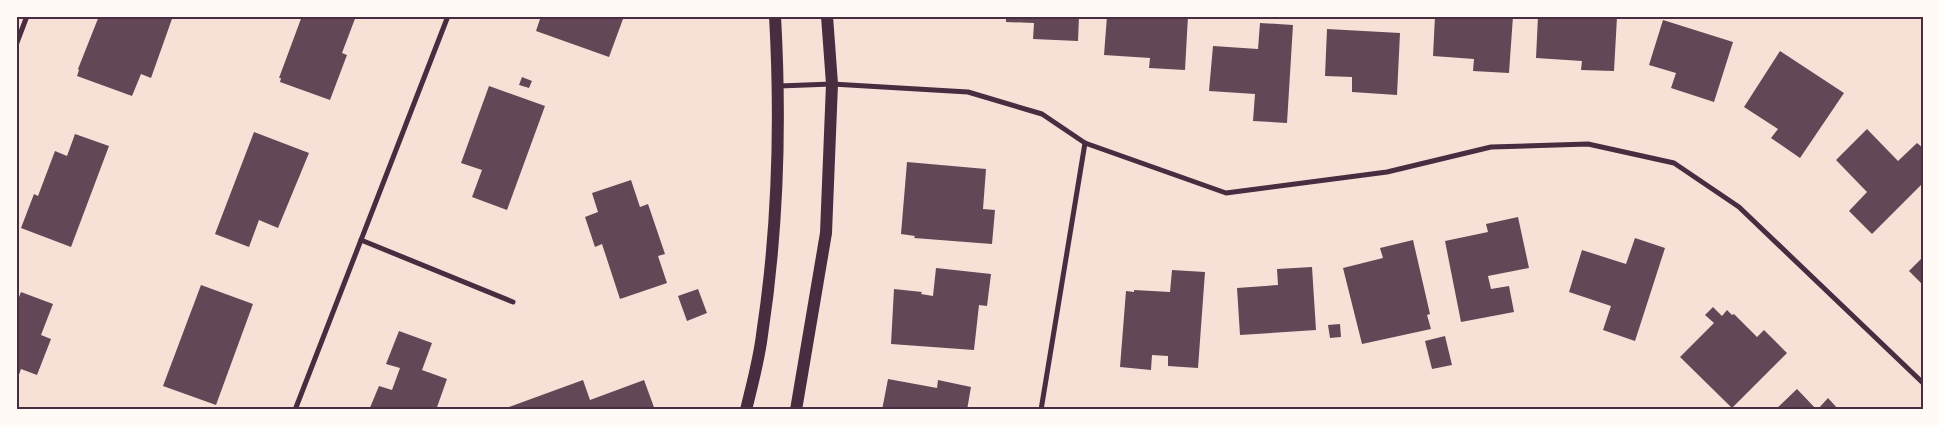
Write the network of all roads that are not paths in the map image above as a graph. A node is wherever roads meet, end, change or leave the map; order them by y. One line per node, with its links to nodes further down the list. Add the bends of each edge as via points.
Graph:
1 (27, 16): 5 (street)
2 (448, 16): 9 (street)
3 (775, 16): 7 (main road)
4 (827, 16): 6 (main road)
5 (16, 45)
6 (832, 84): 7 (street); 8 (street, via 968,92 1042,114); 14 (main road, via 826,233)
7 (779, 86): 13 (main road, via 774,230 762,337)
8 (1085, 143): 11 (street, via 1226,192 1387,172 1490,147 1588,144 1674,163 1739,207); 15 (street)
9 (361, 240): 10 (street); 12 (street)
10 (512, 302)
11 (1923, 383)
12 (295, 410)
13 (746, 410)
14 (796, 410)
15 (1040, 410)

